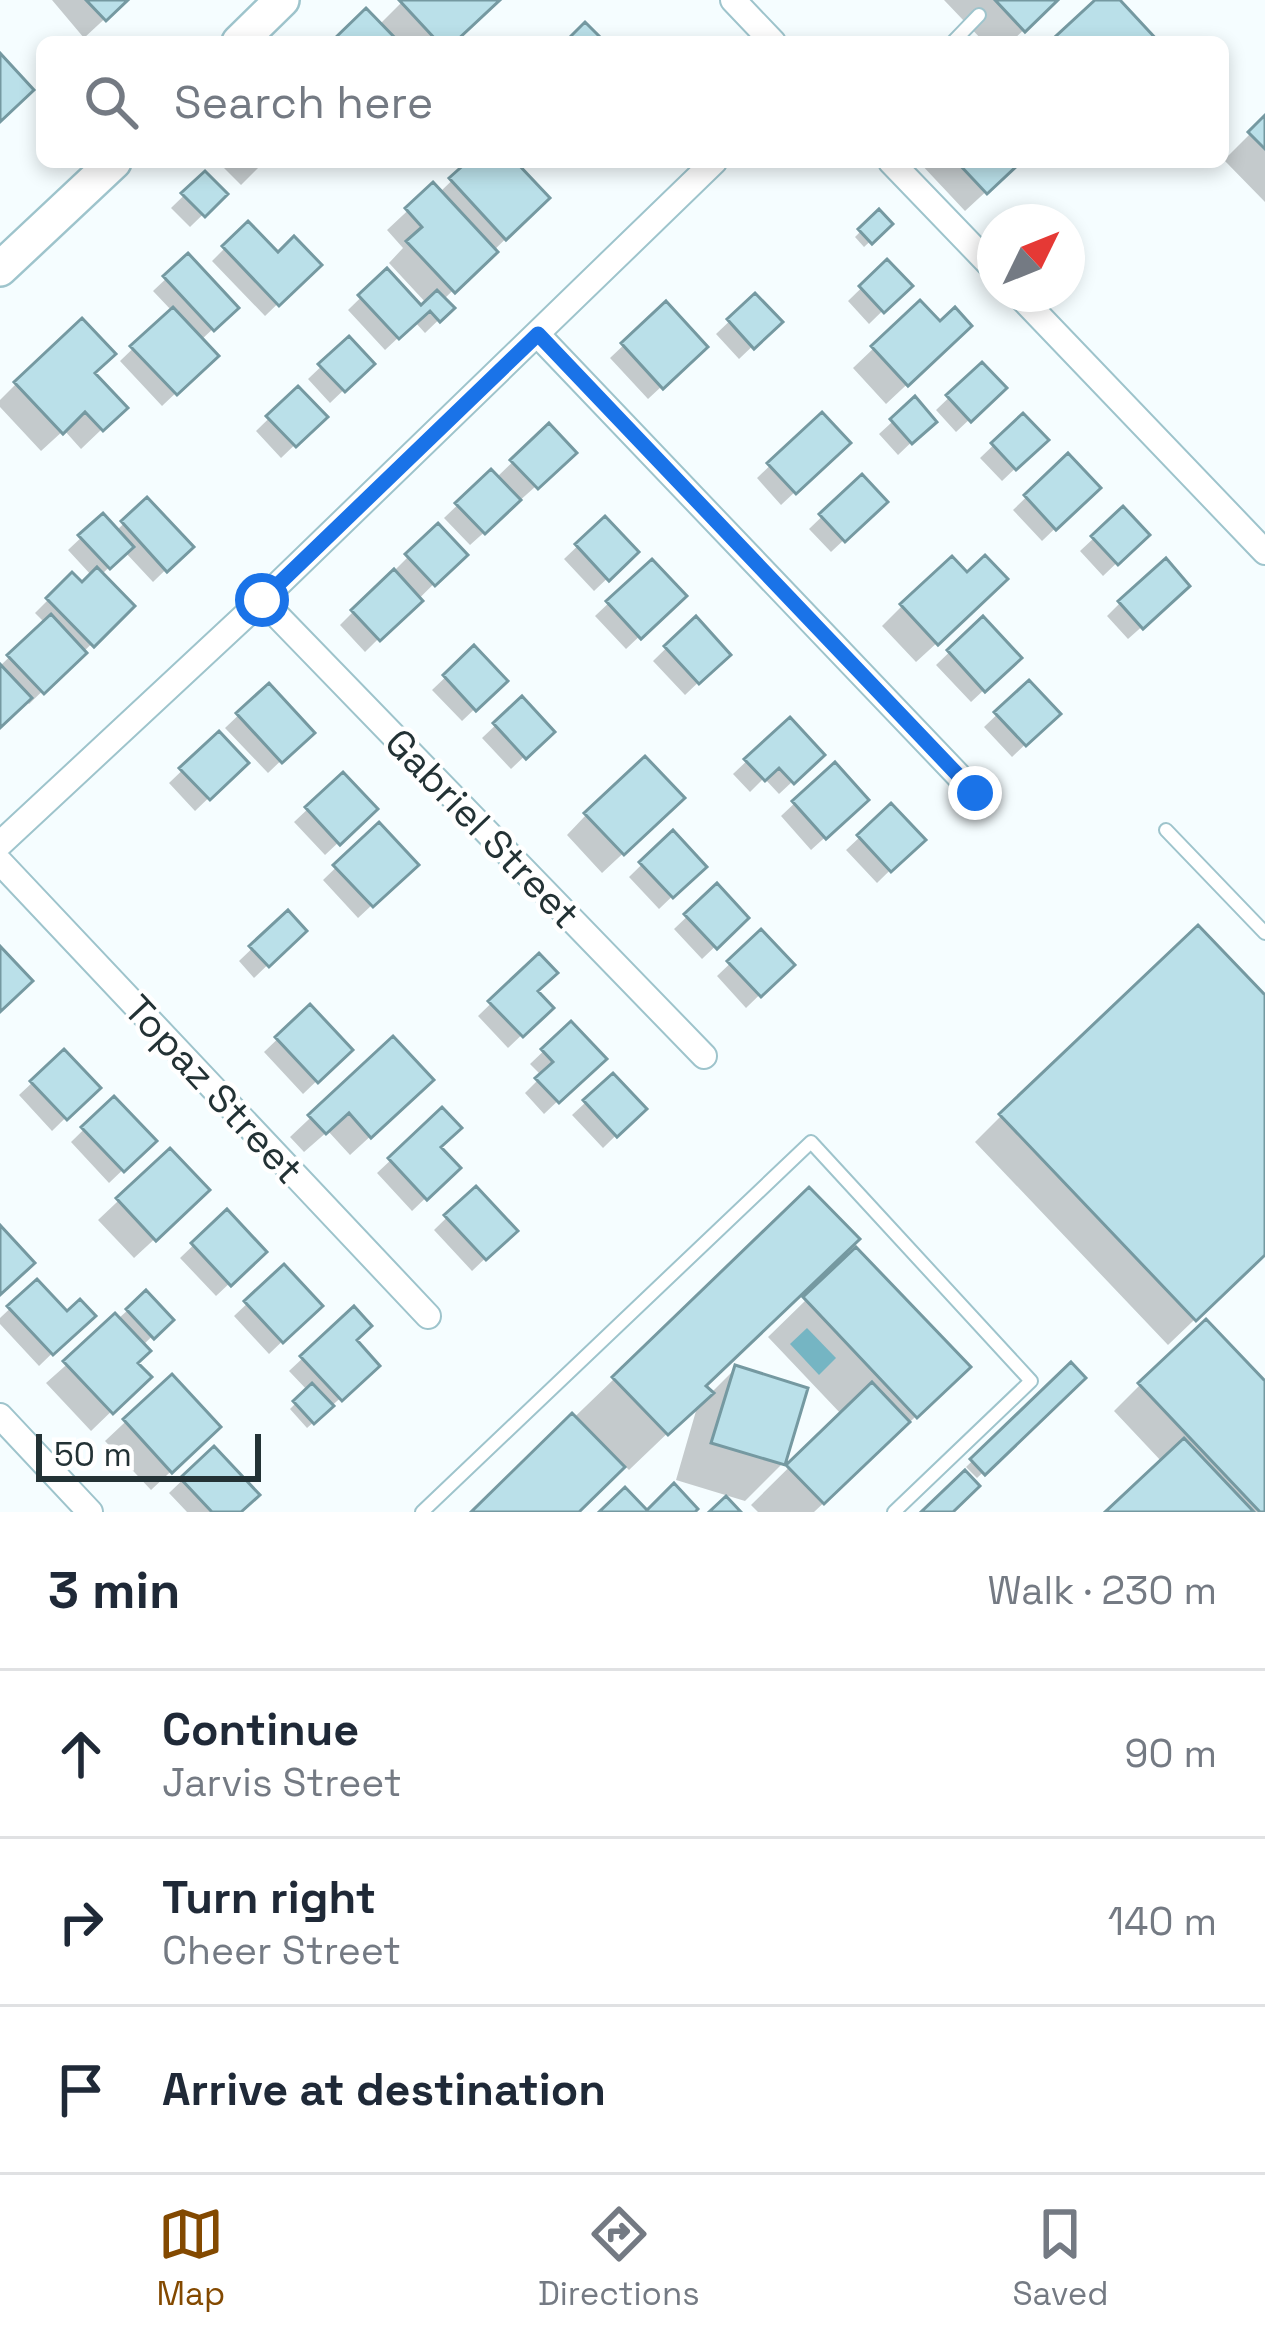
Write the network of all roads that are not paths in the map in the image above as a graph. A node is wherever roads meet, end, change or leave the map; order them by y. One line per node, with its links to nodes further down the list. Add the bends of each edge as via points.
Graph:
1 (282, 0): 4 (street)
2 (733, 0): 5 (street)
3 (980, 15): 6 (lane)
4 (245, 36)
5 (767, 36)
6 (959, 36)
7 (108, 168): 11 (street)
8 (708, 168): 13 (street)
9 (897, 168): 10 (street)
10 (977, 251)
11 (0, 269)
12 (1035, 312): 14 (street)
13 (538, 334): 15 (street); 16 (street)
14 (1265, 552)
15 (262, 600): 18 (street); 21 (street, Gabriel Street)
16 (975, 793)
17 (1166, 830): 20 (lane)
18 (0, 844)
19 (0, 862): 22 (street, Topaz Street)
20 (1265, 933)
21 (704, 1056)
22 (428, 1316)
23 (0, 1416): 24 (street)
24 (90, 1512)
25 (422, 1512): 26 (lane, via 811,1142 1031,1382)
26 (894, 1512)

